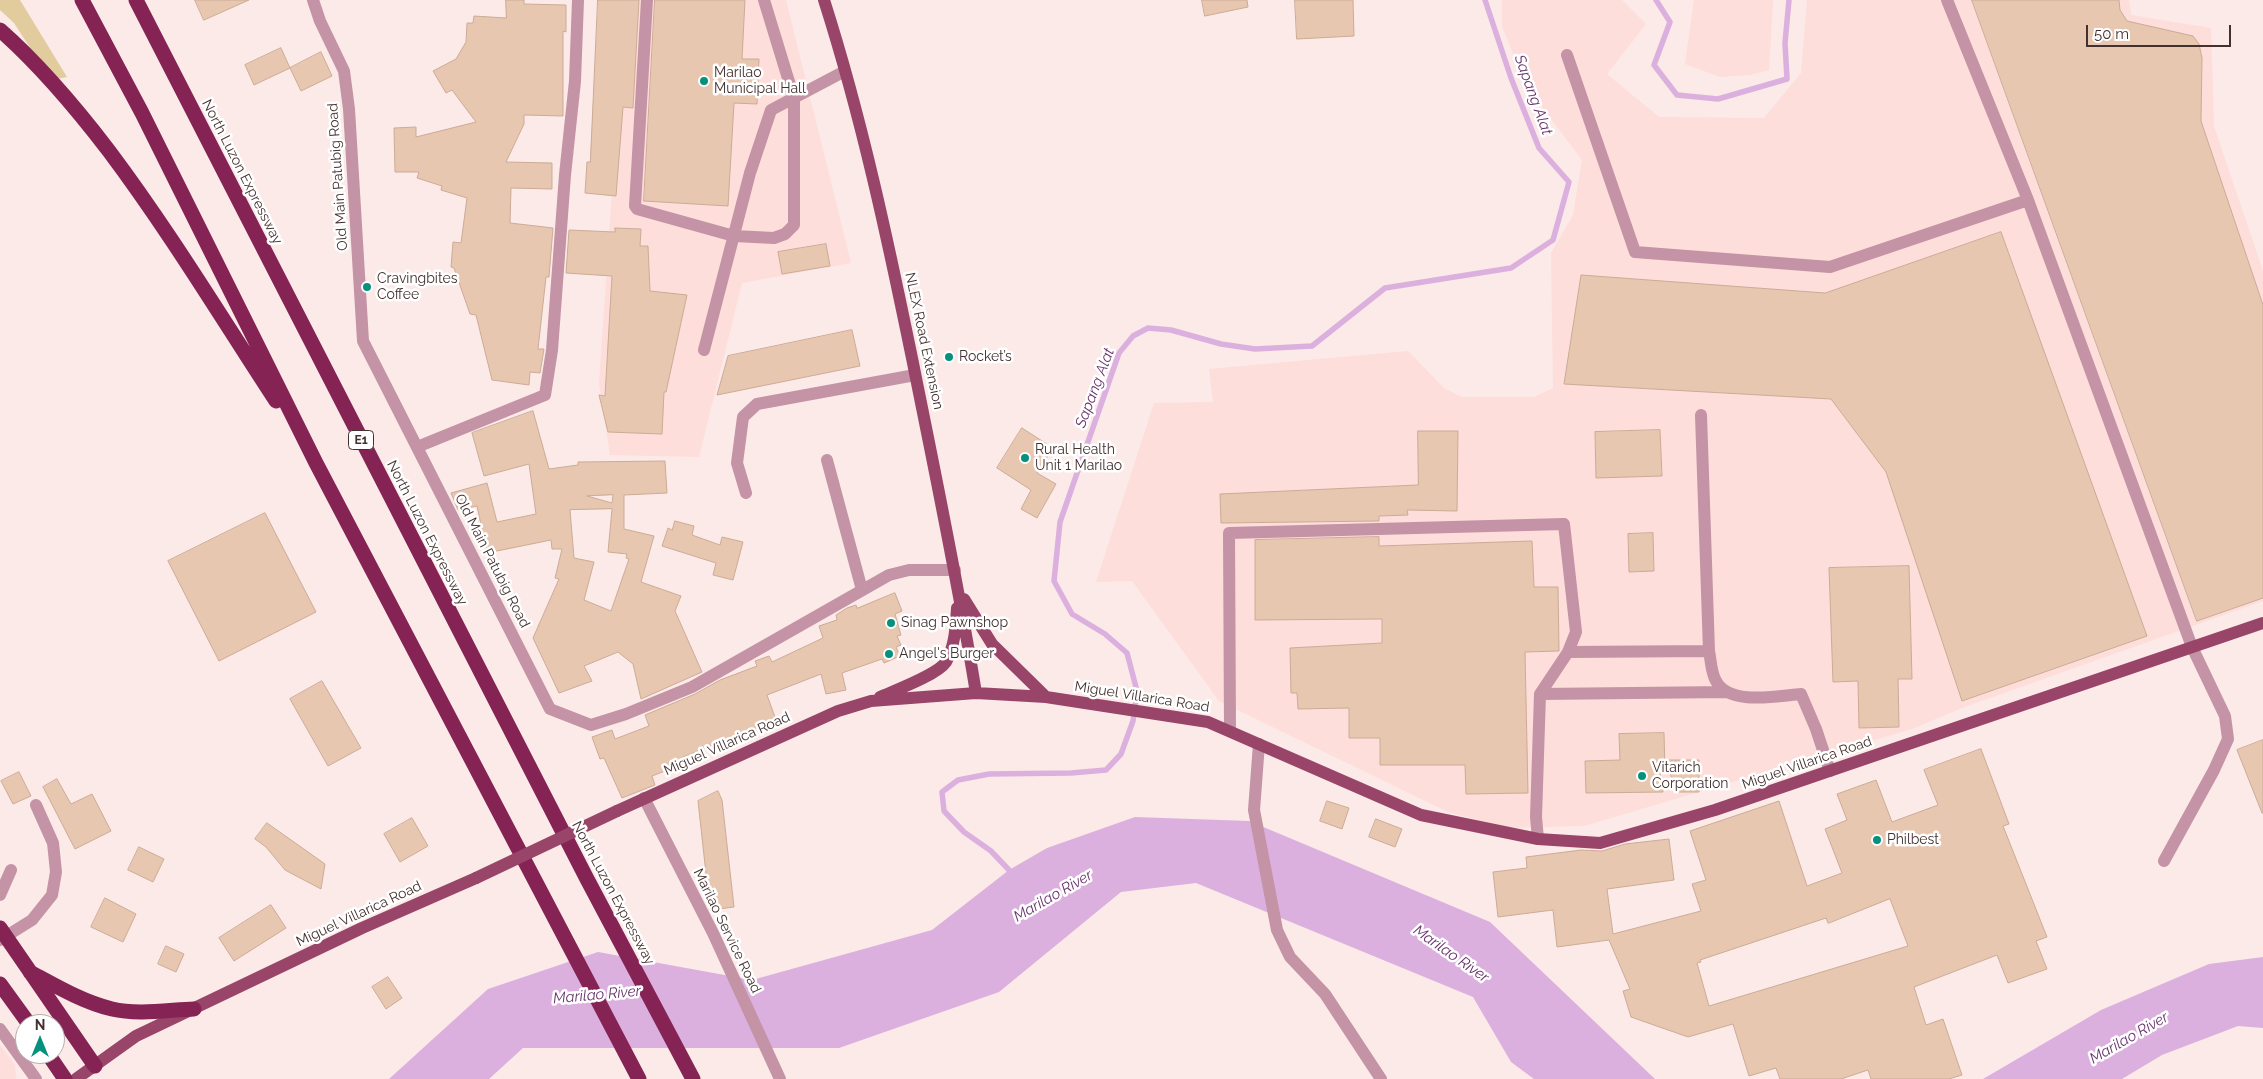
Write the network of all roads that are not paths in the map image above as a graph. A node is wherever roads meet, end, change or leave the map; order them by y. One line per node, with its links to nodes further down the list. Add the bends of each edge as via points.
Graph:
1 (82, 0): 20 (highway, via 142,112)
2 (136, 0): 55 (highway, North Luzon Expressway / E1)
3 (313, 0): 18 (street, Old Main Patubig Road, via 344,71 363,341)
4 (578, 0): 18 (street, via 575,81 552,350 545,395)
5 (647, 0): 14 (street, via 635,206)
6 (764, 0): 12 (street)
7 (824, 0): 11 (main road, NLEX Road Extension)
8 (1947, 0): 13 (street)
9 (0, 30): 20 (highway, via 51,80 131,181)
10 (1567, 55): 13 (street, via 1634,252 1830,267)
11 (845, 71): 12 (street); 16 (main road, NLEX Road Extension, via 877,193)
12 (794, 98): 14 (street, via 771,110); 14 (street, via 794,225 785,234 774,238)
13 (2028, 200): 26 (street)
14 (734, 236): 15 (street)
15 (704, 350)
16 (915, 375): 21 (street, via 757,404 744,417 737,463); 22 (main road, NLEX Road Extension)
17 (1701, 415): 27 (street)
18 (417, 447): 23 (street, Old Main Patubig Road, via 550,708 591,725 692,687)
19 (827, 460): 23 (street)
20 (316, 463): 54 (highway)
21 (746, 493)
22 (955, 570): 23 (street, Old Main Patubig Road, via 909,570 888,575); 24 (main road, NLEX Road Extension)
23 (862, 590)
24 (959, 591): 30 (main road, NLEX Road Extension); 32 (main road, via 992,644); 33 (main road, via 955,636 945,663 917,681)
25 (2263, 623): 26 (main road, Miguel Villarica Road)
26 (2192, 646): 36 (main road, Miguel Villarica Road); 40 (street, via 2225,716 2228,739)
27 (1709, 651): 28 (street); 29 (street, via 1716,682)
28 (1568, 652): 31 (street); 34 (street, via 1576,632 1564,524 1229,533)
29 (1727, 692): 31 (street); 36 (street, via 1739,698 1800,694)
30 (976, 693): 32 (main road, Miguel Villarica Road); 33 (main road, Miguel Villarica Road)
31 (1540, 694): 39 (street)
32 (1046, 697): 34 (main road, Miguel Villarica Road, via 1208,722)
33 (871, 700): 37 (main road, Miguel Villarica Road, via 838,711)
34 (1230, 731): 35 (main road, Miguel Villarica Road)
35 (1259, 744): 39 (main road, Miguel Villarica Road, via 1421,815); 57 (street, via 1254,810 1276,930 1290,957 1325,994)
36 (1830, 771): 39 (main road, Miguel Villarica Road, via 1600,844)
37 (644, 798): 46 (main road, Miguel Villarica Road, bridge); 56 (street, Marilao Service Road, via 713,934)
38 (36, 805): 43 (street, via 53,843 56,872 52,895 32,920)
39 (1538, 839)
40 (2164, 861)
41 (11, 870): 42 (street)
42 (0, 895)
43 (2, 935): 44 (highway)
44 (30, 972): 46 (highway, via 84,1000 113,1010); 50 (highway)
45 (0, 984): 47 (highway)
46 (194, 1009): 50 (main road, Miguel Villarica Road, via 136,1036)
47 (22, 1014)
48 (0, 1029): 51 (street)
49 (55, 1064): 52 (highway)
50 (95, 1066): 53 (main road, Miguel Villarica Road)
51 (36, 1079)
52 (65, 1079)
53 (76, 1079)
54 (639, 1079)
55 (693, 1079)
56 (780, 1079)
57 (1381, 1079)

